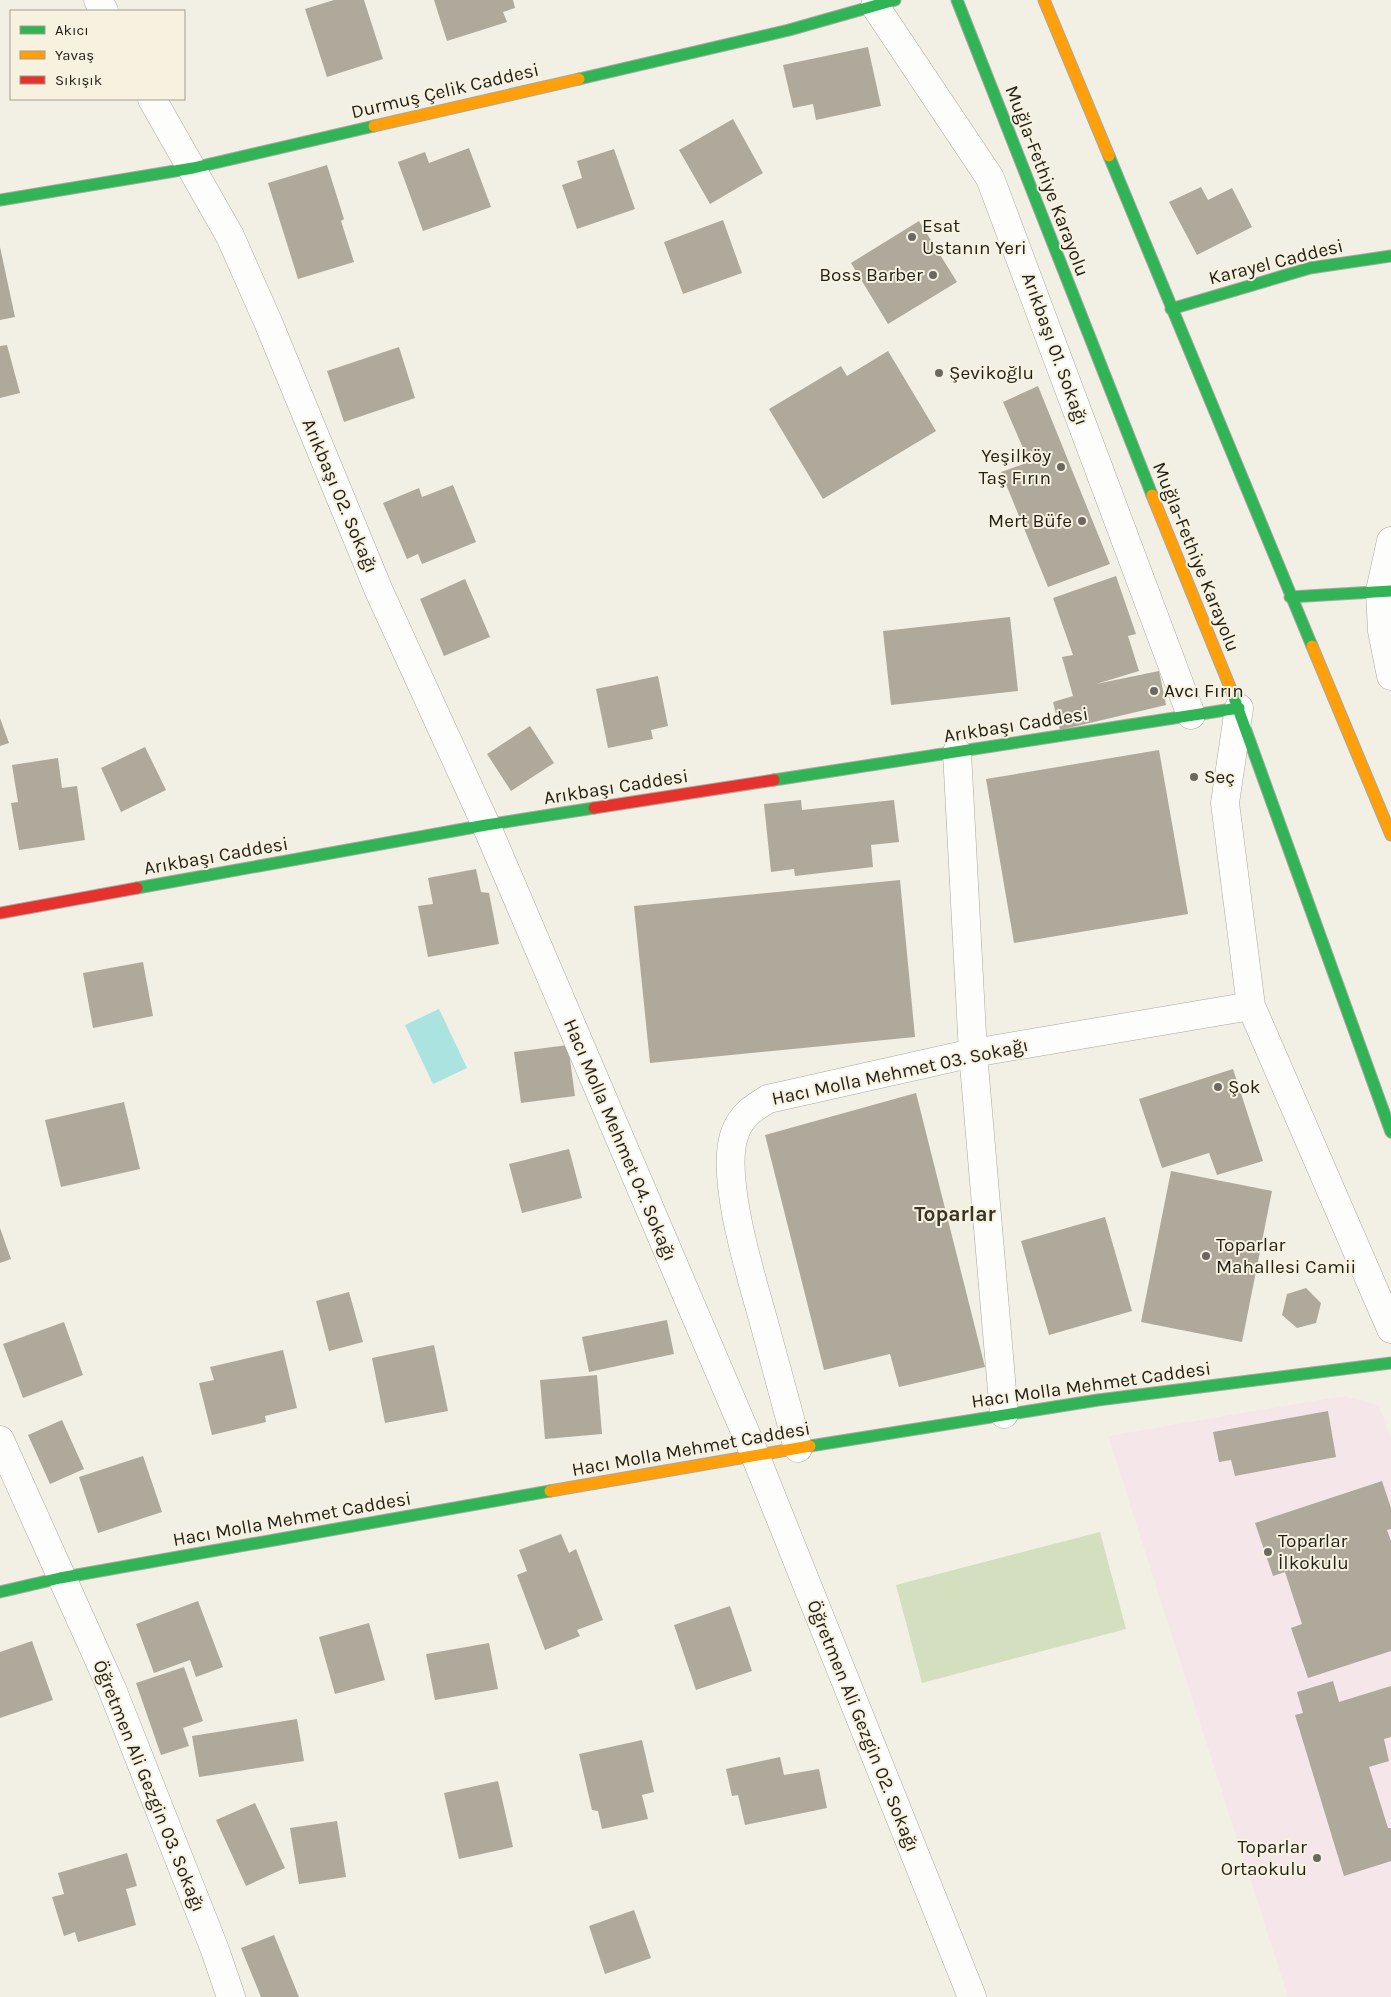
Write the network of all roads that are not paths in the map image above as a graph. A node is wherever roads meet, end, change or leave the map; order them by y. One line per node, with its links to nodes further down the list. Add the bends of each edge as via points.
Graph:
1 (957, 0): 13 (main road, Muğla-Fethiye Karayolu)
2 (1044, 0): 8 (main road)
3 (885, 3): 5 (main road, Durmuş Çelik Caddesi, via 789,30); 14 (street, Arıkbaşı 01. Sokağı, via 990,178)
4 (153, 100): 5 (street, Arıkbaşı 02. Sokağı)
5 (193, 168): 6 (main road, Durmuş Çelik Caddesi); 16 (street, Arıkbaşı 02. Sokağı, via 230,236 379,590)
6 (0, 200)
7 (1391, 256): 8 (main road, Karayel Caddesi, via 1310,268)
8 (1172, 309): 11 (main road)
9 (1391, 541): 10 (street)
10 (1385, 591): 11 (main road); 12 (street, via 1382,631)
11 (1290, 596): 17 (main road)
12 (1391, 676)
13 (1239, 708): 14 (main road, Arıkbaşı Caddesi); 19 (street, via 1225,803); 21 (main road, Muğla-Fethiye Karayolu)
14 (1191, 715): 15 (main road, Arıkbaşı Caddesi)
15 (957, 752): 16 (main road, Arıkbaşı Caddesi); 20 (street)
16 (486, 826): 18 (main road, Arıkbaşı Caddesi); 27 (street, Hacı Molla Mehmet 04. Sokağı)
17 (1391, 836)
18 (0, 913)
19 (1251, 1006): 20 (street, Hacı Molla Mehmet 03. Sokağı); 22 (street)
20 (973, 1053): 24 (street); 26 (street, Hacı Molla Mehmet 03. Sokağı, via 768,1099 746,1113 734,1134 731,1158 733,1185 742,1241)
21 (1391, 1132)
22 (1391, 1329)
23 (1391, 1363): 24 (main road, Hacı Molla Mehmet Caddesi)
24 (1004, 1414): 26 (main road, Hacı Molla Mehmet Caddesi)
25 (0, 1440): 28 (street, Öğretmen Ali Gezgin 03. Sokağı)
26 (798, 1448): 27 (main road, Hacı Molla Mehmet Caddesi)
27 (755, 1455): 28 (main road, Hacı Molla Mehmet Caddesi); 31 (street, Öğretmen Ali Gezgin 02. Sokağı)
28 (60, 1578): 29 (main road, Hacı Molla Mehmet Caddesi); 30 (street, Öğretmen Ali Gezgin 03. Sokağı, via 112,1689)
29 (0, 1592)
30 (231, 1997)
31 (972, 1997)

